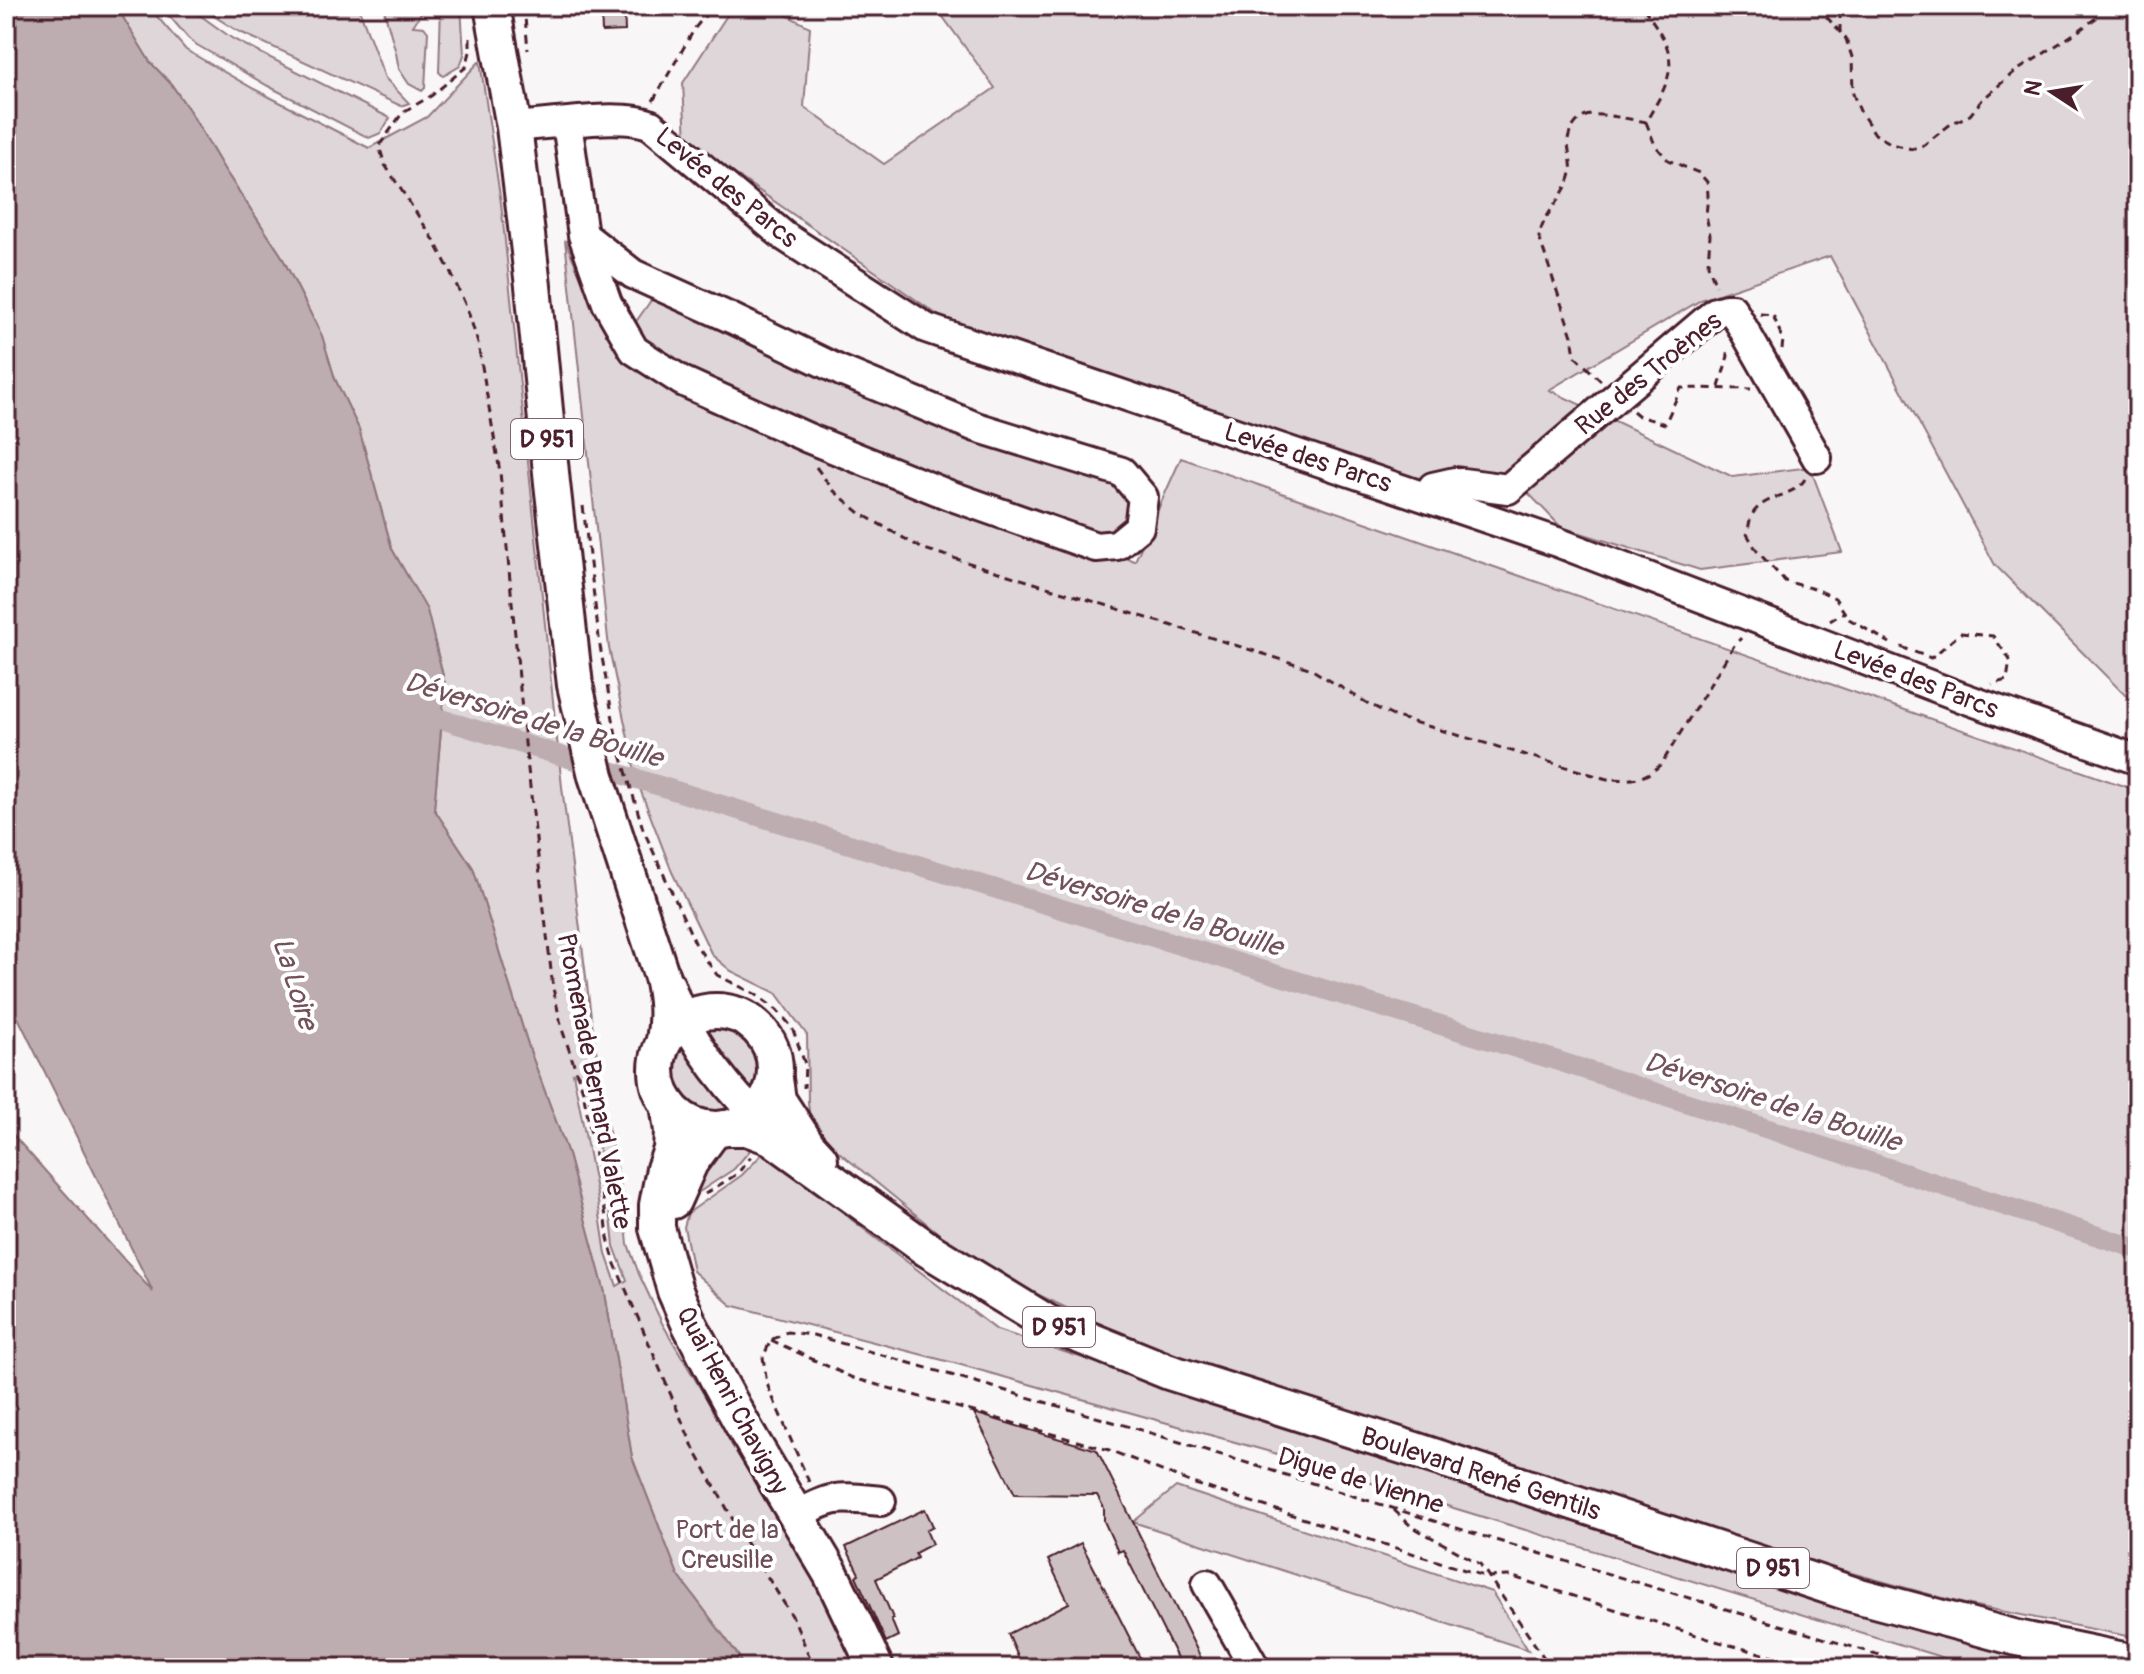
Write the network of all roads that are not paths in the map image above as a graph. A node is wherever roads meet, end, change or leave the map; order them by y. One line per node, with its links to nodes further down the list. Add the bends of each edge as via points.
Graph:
1 (492, 6): 4 (main road, D 951)
2 (508, 6): 4 (main road, D 951)
3 (567, 123): 4 (street, Levée des Parcs); 5 (street); 8 (street, Levée des Parcs, via 622,118 651,125 784,236 926,328)
4 (514, 127): 11 (main road, D 951, via 575,685 596,776)
5 (583, 235): 5 (street, via 633,274 841,371 976,427 1122,472 1143,497 1139,527 1117,545 1096,547 949,495 682,381 634,350 607,303)
6 (1817, 458): 7 (street, Rue des Troènes, via 1724,311)
7 (1508, 489): 8 (street, via 1455,482 1433,487); 9 (street)
8 (1426, 497): 9 (street, Levée des Parcs)
9 (1554, 541): 10 (street, Levée des Parcs)
10 (2138, 760)
11 (625, 860): 12 (main road, D 951, via 682,977); 12 (main road, D 951, via 667,999 668,1018)
12 (687, 1024): 13 (main road, Boulevard René Gentils, via 727,1012 742,1016 764,1036); 14 (main road, Quai Henri Chavigny, via 658,1057 660,1090); 15 (street, via 734,1091)
13 (788, 1087): 15 (main road); 16 (main road, Boulevard René Gentils / D 951, via 778,1100 808,1146)
14 (668, 1104): 15 (main road, Boulevard René Gentils, via 689,1123); 17 (main road, Quai Henri Chavigny, via 671,1150 657,1205)
15 (732, 1124): 16 (main road, Boulevard René Gentils / D 951, via 771,1137); 17 (main road, via 690,1163 668,1217)
16 (858, 1200): 21 (main road, Boulevard René Gentils / D 951, via 1048,1323 1169,1372 1852,1594 2017,1638)
17 (664, 1256): 19 (main road, Quai Henri Chavigny, via 689,1323 746,1431)
18 (881, 1501): 19 (street, via 837,1497)
19 (807, 1510): 22 (main road, Quai Henri Chavigny)
20 (1207, 1584): 23 (street)
21 (2138, 1663)
22 (876, 1668)
23 (1255, 1668)

